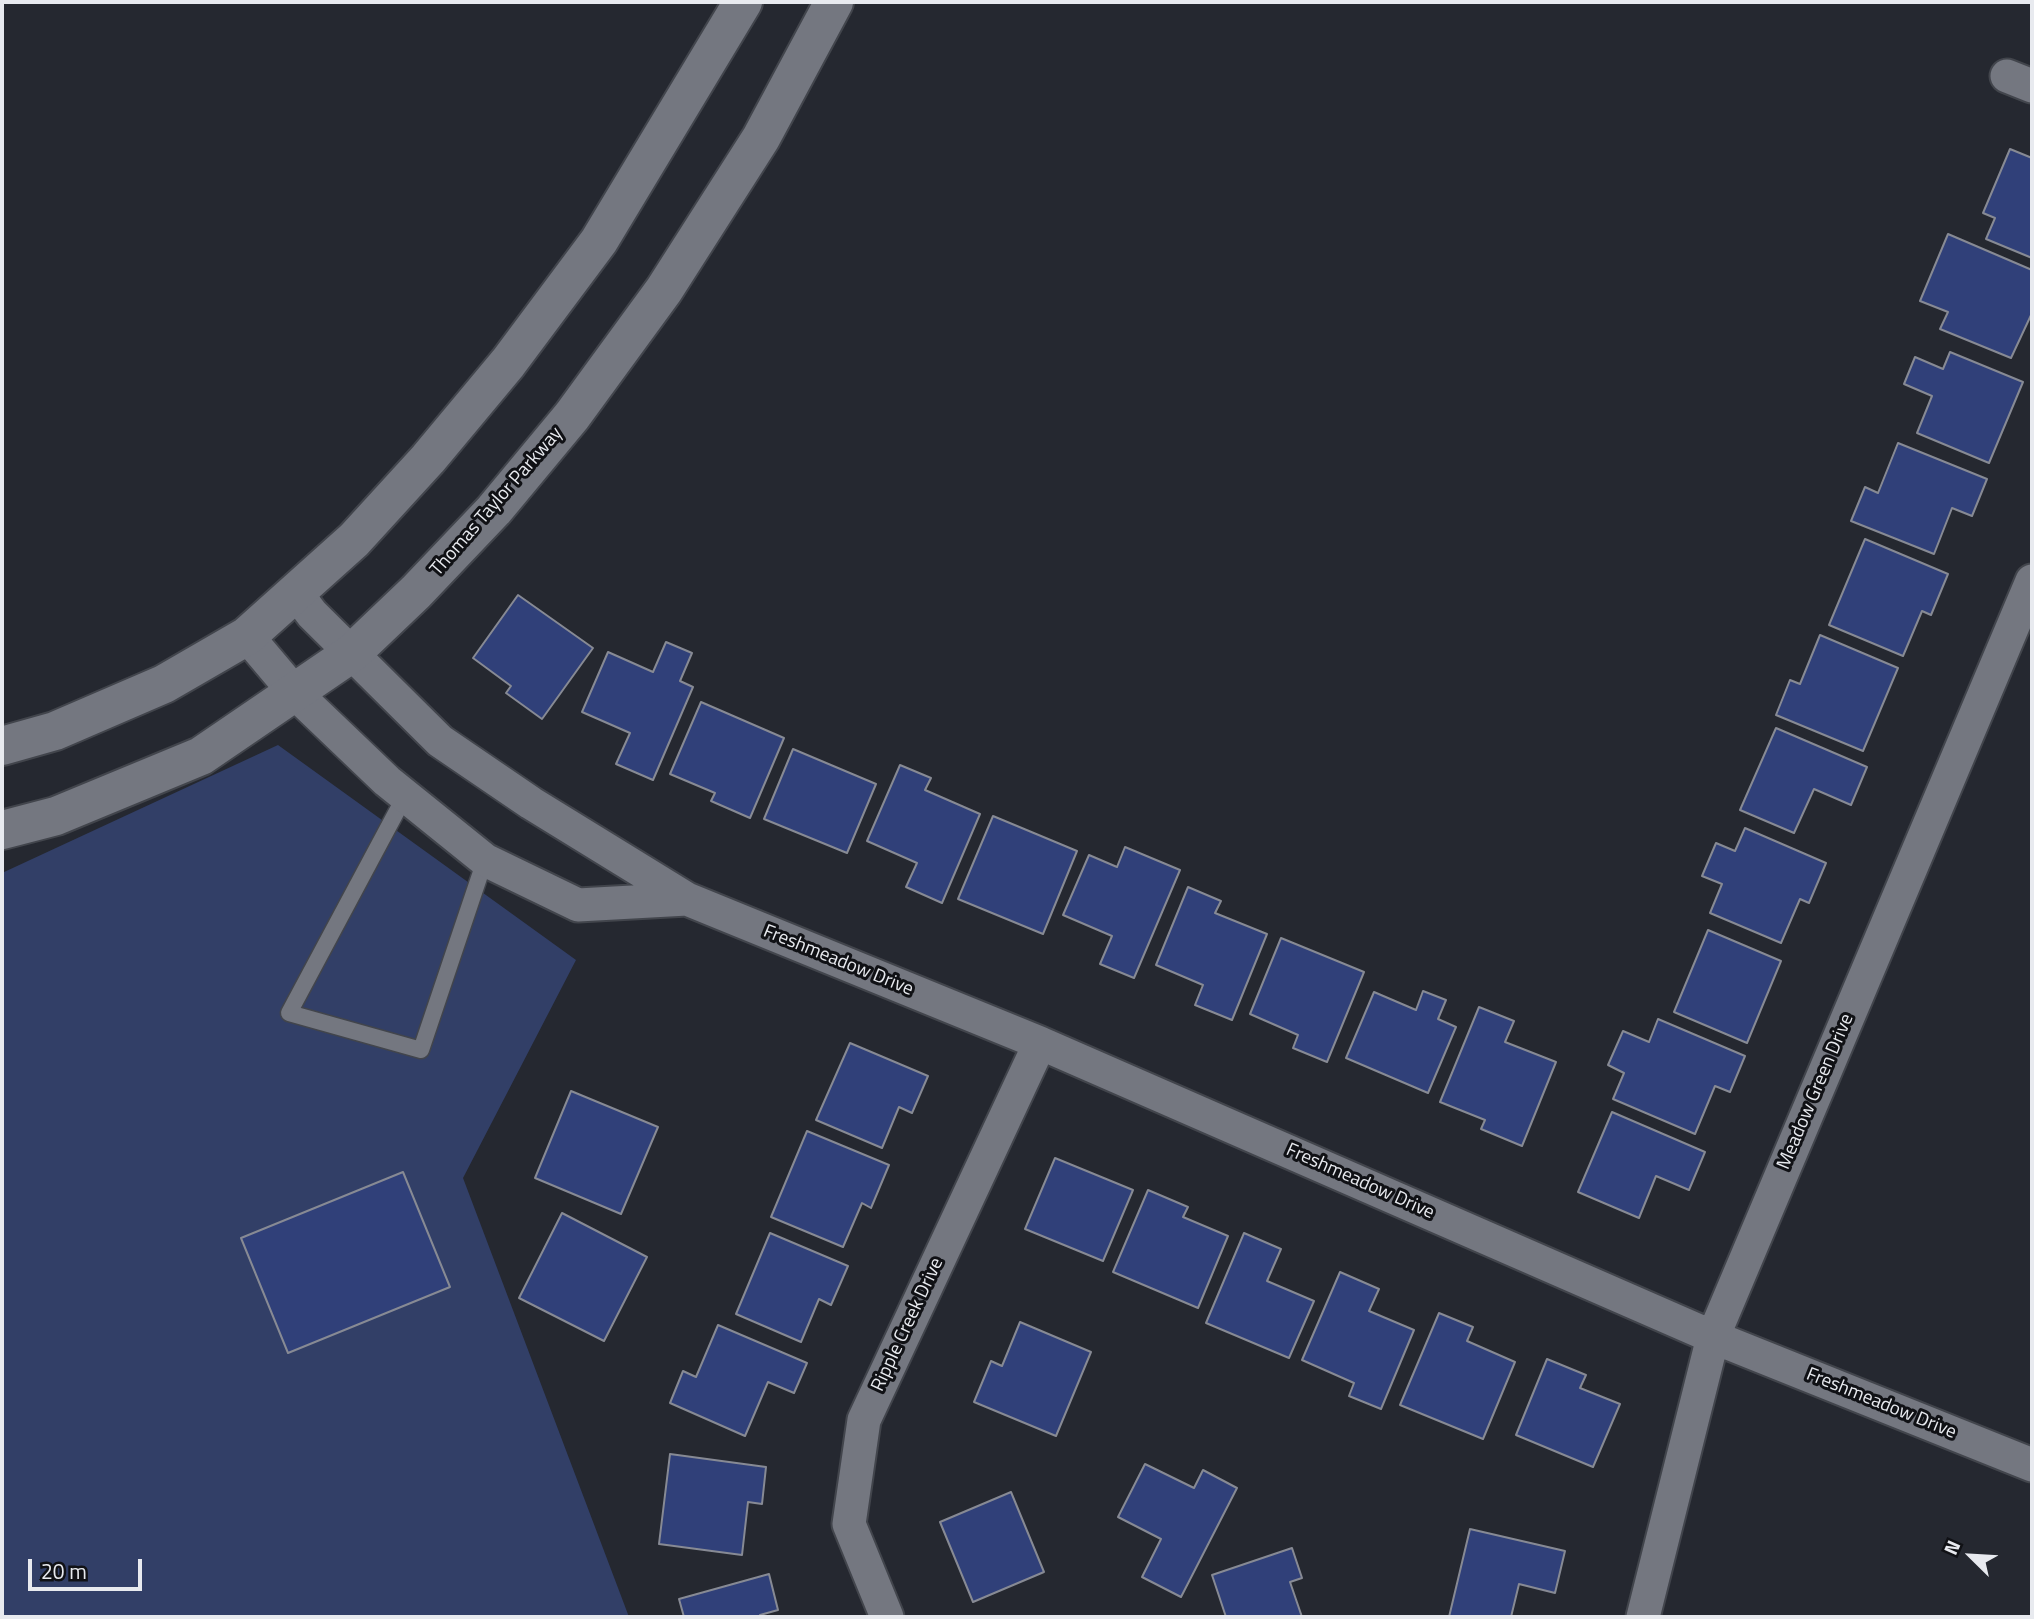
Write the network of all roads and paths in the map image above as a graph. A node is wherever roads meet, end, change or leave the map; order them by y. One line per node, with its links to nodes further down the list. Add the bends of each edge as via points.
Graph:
1 (743, 2): 4 (street, via 599,241 508,363 354,540)
2 (834, 2): 6 (street, Thomas Taylor Parkway, via 761,138 664,290 572,416 495,510)
3 (2032, 581): 14 (street, Meadow Green Drive)
4 (296, 593): 5 (street); 6 (street, Freshmeadow Drive)
5 (247, 636): 7 (street, Freshmeadow Drive); 8 (street, via 164,684 55,731)
6 (352, 653): 7 (street, Thomas Taylor Parkway); 12 (street, Freshmeadow Drive, via 440,741)
7 (296, 694): 9 (street, Freshmeadow Drive); 10 (street, Thomas Taylor Parkway, via 201,756 56,816)
8 (2, 746)
9 (405, 796): 11 (street, Freshmeadow Drive); 11 (lane, via 289,1013 421,1050)
10 (2, 830)
11 (485, 860): 12 (street, Freshmeadow Drive, via 578,905)
12 (687, 900): 13 (street, Freshmeadow Drive)
13 (1040, 1043): 14 (street, Freshmeadow Drive); 16 (street, Ripple Creek Drive, via 864,1420 849,1524)
14 (1713, 1337): 15 (street, Freshmeadow Drive); 17 (street, Meadow Green Drive)
15 (2032, 1465)
16 (887, 1617)
17 (1643, 1617)

